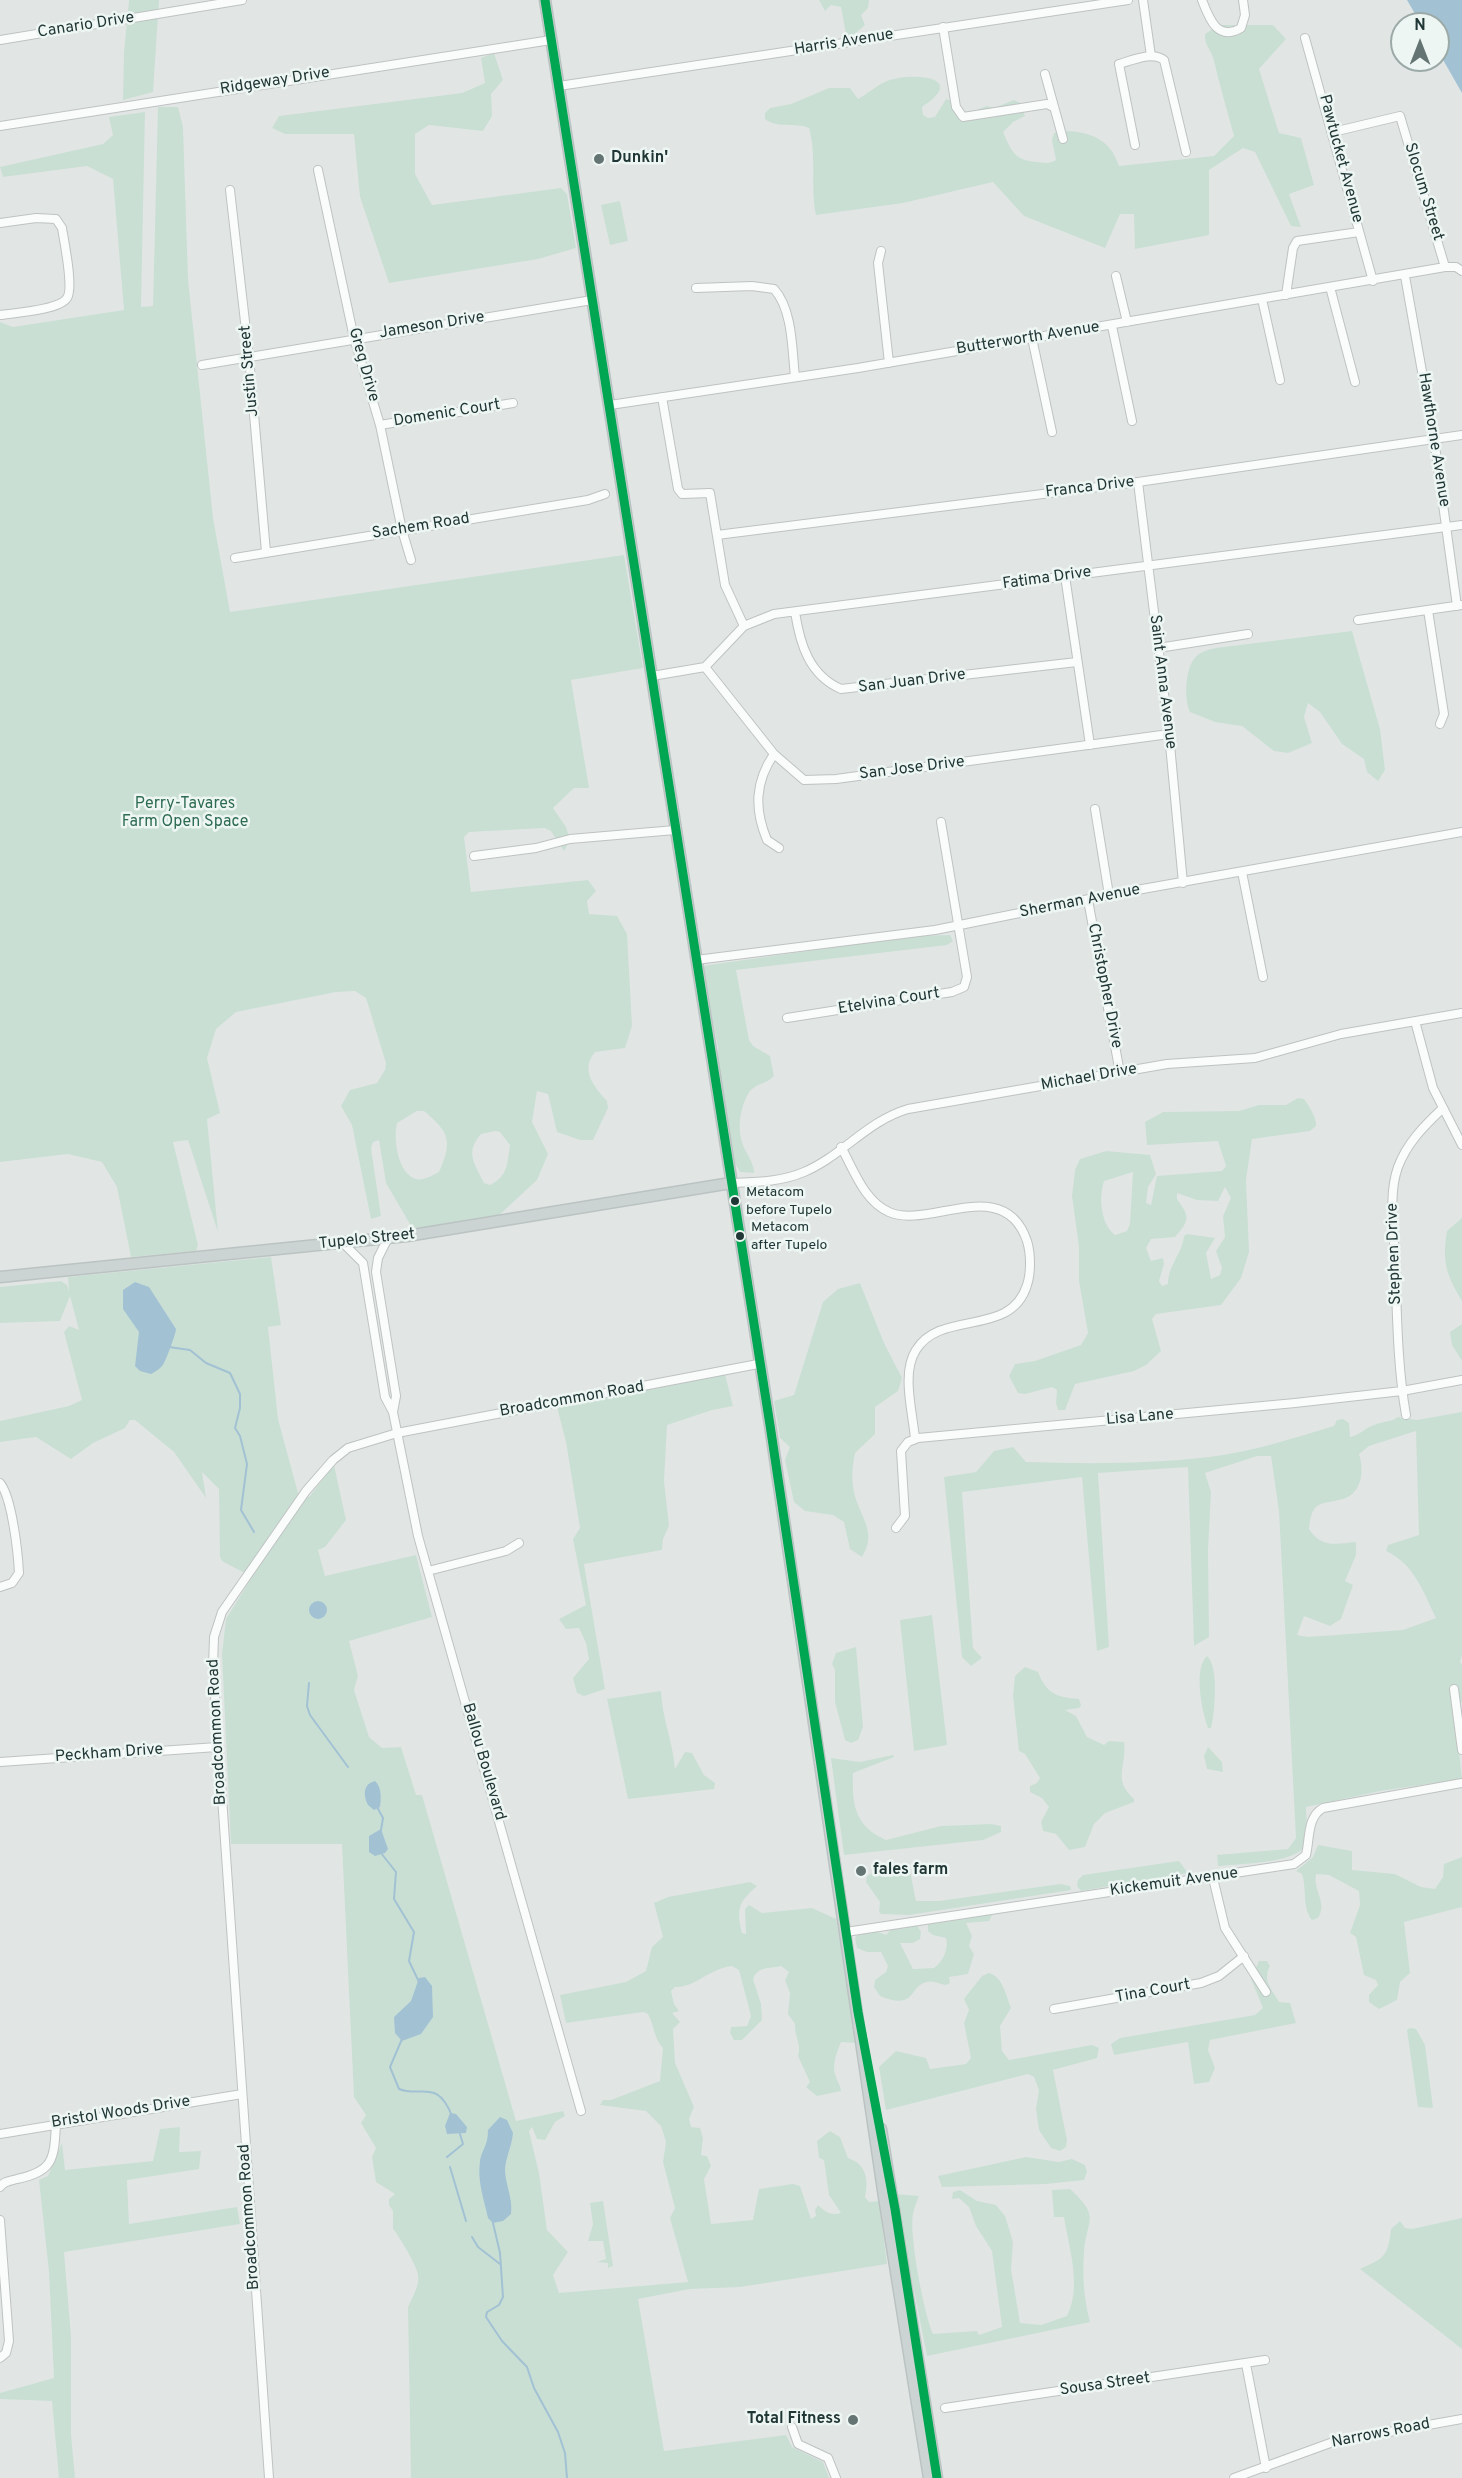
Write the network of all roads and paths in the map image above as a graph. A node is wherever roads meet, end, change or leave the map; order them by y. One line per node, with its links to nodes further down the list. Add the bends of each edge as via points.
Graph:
1 (242, 0): 9 (street, Canario Drive)
2 (545, 0): 10 (main road)
3 (1128, 0): 7 (street, Harris Avenue)
4 (1143, 0): 11 (street)
5 (1202, 0): 6 (street, via 1213,26 1229,32 1241,28 1245,15)
6 (1243, 0)
7 (943, 27): 13 (street, Harris Avenue); 14 (street, via 956,107 963,117 1047,104)
8 (1305, 38): 16 (street, Pawtucket Avenue)
9 (0, 40)
10 (551, 40): 13 (main road); 15 (street, Ridgeway Drive)
11 (1151, 56): 18 (street, via 1119,64); 19 (street, via 1164,60)
12 (1045, 74): 14 (street)
13 (559, 86): 34 (main road)
14 (1053, 107): 17 (street)
15 (0, 126)
16 (1334, 132): 23 (street, Pawtucket Avenue); 25 (street, Slocum Street, via 1400,116)
17 (1063, 139)
18 (1135, 145)
19 (1186, 152)
20 (318, 170): 38 (street, Greg Drive)
21 (230, 190): 40 (street, Justin Street)
22 (0, 223): 35 (street, via 56,219 62,228 69,293 62,303 51,307)
23 (1359, 232): 29 (street, Pawtucket Avenue); 32 (street, via 1297,241)
24 (881, 251): 41 (street, via 878,263)
25 (1445, 267): 26 (street); 28 (street, Butterworth Avenue)
26 (1462, 271)
27 (1116, 276): 36 (street)
28 (1405, 276): 29 (street, Butterworth Avenue); 53 (street, Hawthorne Avenue)
29 (1373, 281): 30 (street, Butterworth Avenue)
30 (1330, 287): 32 (street, Butterworth Avenue); 45 (street)
31 (696, 288): 43 (street, via 774,289 780,295 788,323)
32 (1286, 295): 33 (street, Butterworth Avenue)
33 (1262, 299): 36 (street, Butterworth Avenue); 44 (street)
34 (592, 300): 38 (street, Jameson Drive); 48 (main road)
35 (0, 315)
36 (1127, 322): 37 (street, Butterworth Avenue)
37 (1112, 326): 39 (street, Butterworth Avenue); 49 (street)
38 (354, 338): 40 (street, Jameson Drive); 50 (street, Greg Drive)
39 (1032, 338): 41 (street, Butterworth Avenue); 51 (street)
40 (249, 357): 42 (street, Jameson Drive); 60 (street, Justin Street)
41 (889, 363): 43 (street, Butterworth Avenue)
42 (202, 365)
43 (795, 377): 46 (street, Butterworth Avenue)
44 (1280, 380)
45 (1355, 382)
46 (662, 397): 48 (street, Butterworth Avenue); 59 (street, via 678,489 682,494 710,493)
47 (513, 403): 50 (street, Domenic Court)
48 (610, 405): 74 (main road)
49 (1132, 421)
50 (380, 425): 58 (street, Greg Drive)
51 (1052, 432)
52 (1462, 435): 53 (street, Franca Drive)
53 (1434, 439): 54 (street, Franca Drive); 57 (street, Hawthorne Avenue)
54 (1138, 482): 59 (street, Franca Drive); 63 (street, Saint Anna Avenue)
55 (605, 494): 58 (street, Sachem Road)
56 (1462, 525): 57 (street, Fatima Drive)
57 (1447, 527): 63 (street, Fatima Drive); 65 (street, Hawthorne Avenue)
58 (402, 530): 60 (street, Sachem Road); 62 (street, Greg Drive)
59 (717, 535): 69 (street, via 726,585)
60 (266, 552): 61 (street, Sachem Road)
61 (236, 558)
62 (411, 560)
63 (1148, 566): 64 (street, Fatima Drive); 71 (street, Saint Anna Avenue)
64 (1065, 576): 67 (street, Fatima Drive); 72 (street)
65 (1460, 605): 66 (street)
66 (1428, 610): 68 (street); 75 (street, via 1444,714)
67 (795, 612): 69 (street, Fatima Drive, via 762,617); 72 (street, San Juan Drive, via 809,660 824,679 841,689)
68 (1358, 620)
69 (744, 626): 73 (street, Fatima Drive)
70 (1248, 634): 71 (street)
71 (1158, 648): 76 (street, Saint Anna Avenue)
72 (1077, 663): 77 (street)
73 (705, 667): 74 (street); 78 (street, San Jose Drive)
74 (652, 676): 81 (main road)
75 (1440, 724)
76 (1169, 734): 77 (street, San Jose Drive); 86 (street, Saint Anna Avenue)
77 (1090, 745): 78 (street, San Jose Drive, via 804,780)
78 (774, 754): 83 (street, via 760,778 758,810 767,840)
79 (1095, 810): 87 (street)
80 (941, 822): 89 (street)
81 (675, 830): 84 (street, via 570,839); 90 (main road)
82 (1462, 832): 85 (street, Sherman Avenue)
83 (779, 848)
84 (474, 856)
85 (1242, 872): 86 (street, Sherman Avenue); 91 (street)
86 (1184, 883): 87 (street, Sherman Avenue)
87 (1109, 895): 88 (street, Sherman Avenue)
88 (1088, 900): 89 (street, Sherman Avenue); 95 (street, Christopher Drive)
89 (959, 925): 90 (street, Sherman Avenue); 93 (street, Etelvina Court, via 967,977 964,987)
90 (696, 960): 99 (main road)
91 (1263, 976)
92 (1462, 1013): 94 (street, Michael Drive)
93 (787, 1018)
94 (1415, 1021): 95 (street, Michael Drive, via 1322,1038 1254,1058 1203,1060); 96 (street)
95 (1120, 1072): 98 (street, Michael Drive, via 908,1110 883,1118)
96 (1442, 1109): 97 (street); 105 (street, Stephen Drive, via 1408,1147 1394,1186)
97 (1462, 1145)
98 (841, 1148): 99 (street, Michael Drive, via 789,1178); 109 (street, via 868,1195 890,1213 990,1207 1020,1226 1028,1242 1030,1275 1013,1310 1001,1317 939,1331 916,1349 910,1363)
99 (730, 1184): 100 (main road, Tupelo Street); 103 (main road)
100 (388, 1238): 101 (main road, Tupelo Street); 106 (street, Ballou Boulevard, via 376,1272 396,1396)
101 (343, 1243): 102 (main road, Tupelo Street); 106 (street, Ballou Boulevard, via 363,1263 385,1397)
102 (0, 1277)
103 (758, 1364): 108 (street, Broadcommon Road); 121 (main road)
104 (1462, 1380): 105 (street, Lisa Lane)
105 (1402, 1391): 107 (street, Stephen Drive); 109 (street, Lisa Lane)
106 (393, 1412): 108 (street, Ballou Boulevard)
107 (1406, 1415)
108 (397, 1433): 113 (street, Ballou Boulevard, via 413,1519); 116 (street, Broadcommon Road, via 358,1444 333,1460 222,1612 213,1653)
109 (915, 1439): 111 (street, via 901,1451 905,1516)
110 (0, 1483): 114 (street, via 12,1522 19,1573 12,1583)
111 (896, 1528)
112 (519, 1544): 113 (street, via 506,1551)
113 (428, 1571): 127 (street, Ballou Boulevard)
114 (0, 1587)
115 (1454, 1689): 117 (street)
116 (217, 1747): 118 (street, Peckham Drive); 126 (street, Broadcommon Road)
117 (1462, 1750)
118 (0, 1762)
119 (1462, 1783): 120 (street, Kickemuit Avenue, via 1323,1808 1313,1816 1306,1854 1299,1863)
120 (1213, 1878): 121 (street, Kickemuit Avenue); 122 (street, via 1221,1920)
121 (846, 1932): 125 (main road)
122 (1244, 1956): 123 (street); 124 (street, Tina Court, via 1219,1976 1201,1983)
123 (1266, 1992)
124 (1054, 2009)
125 (858, 2012): 142 (main road); 143 (main road, via 894,2200)
126 (242, 2094): 128 (street, Bristol Woods Drive); 140 (street, Broadcommon Road)
127 (581, 2111)
128 (56, 2124): 129 (street, Bristol Woods Drive); 130 (street, via 48,2166 41,2173)
129 (0, 2134)
130 (0, 2187)
131 (0, 2220): 132 (street, via 9,2341)
132 (0, 2358)
133 (1265, 2360): 134 (street, Sousa Street)
134 (1246, 2364): 135 (street, Sousa Street); 138 (street)
135 (945, 2408)
136 (1462, 2419): 138 (street, Narrows Road, via 1333,2442)
137 (792, 2427): 141 (street, via 798,2444 828,2458)
138 (1266, 2468): 139 (street, Narrows Road)
139 (1252, 2476): 144 (street, Narrows Road)
140 (269, 2478)
141 (836, 2478)
142 (929, 2478)
143 (937, 2478)
144 (1234, 2478)

